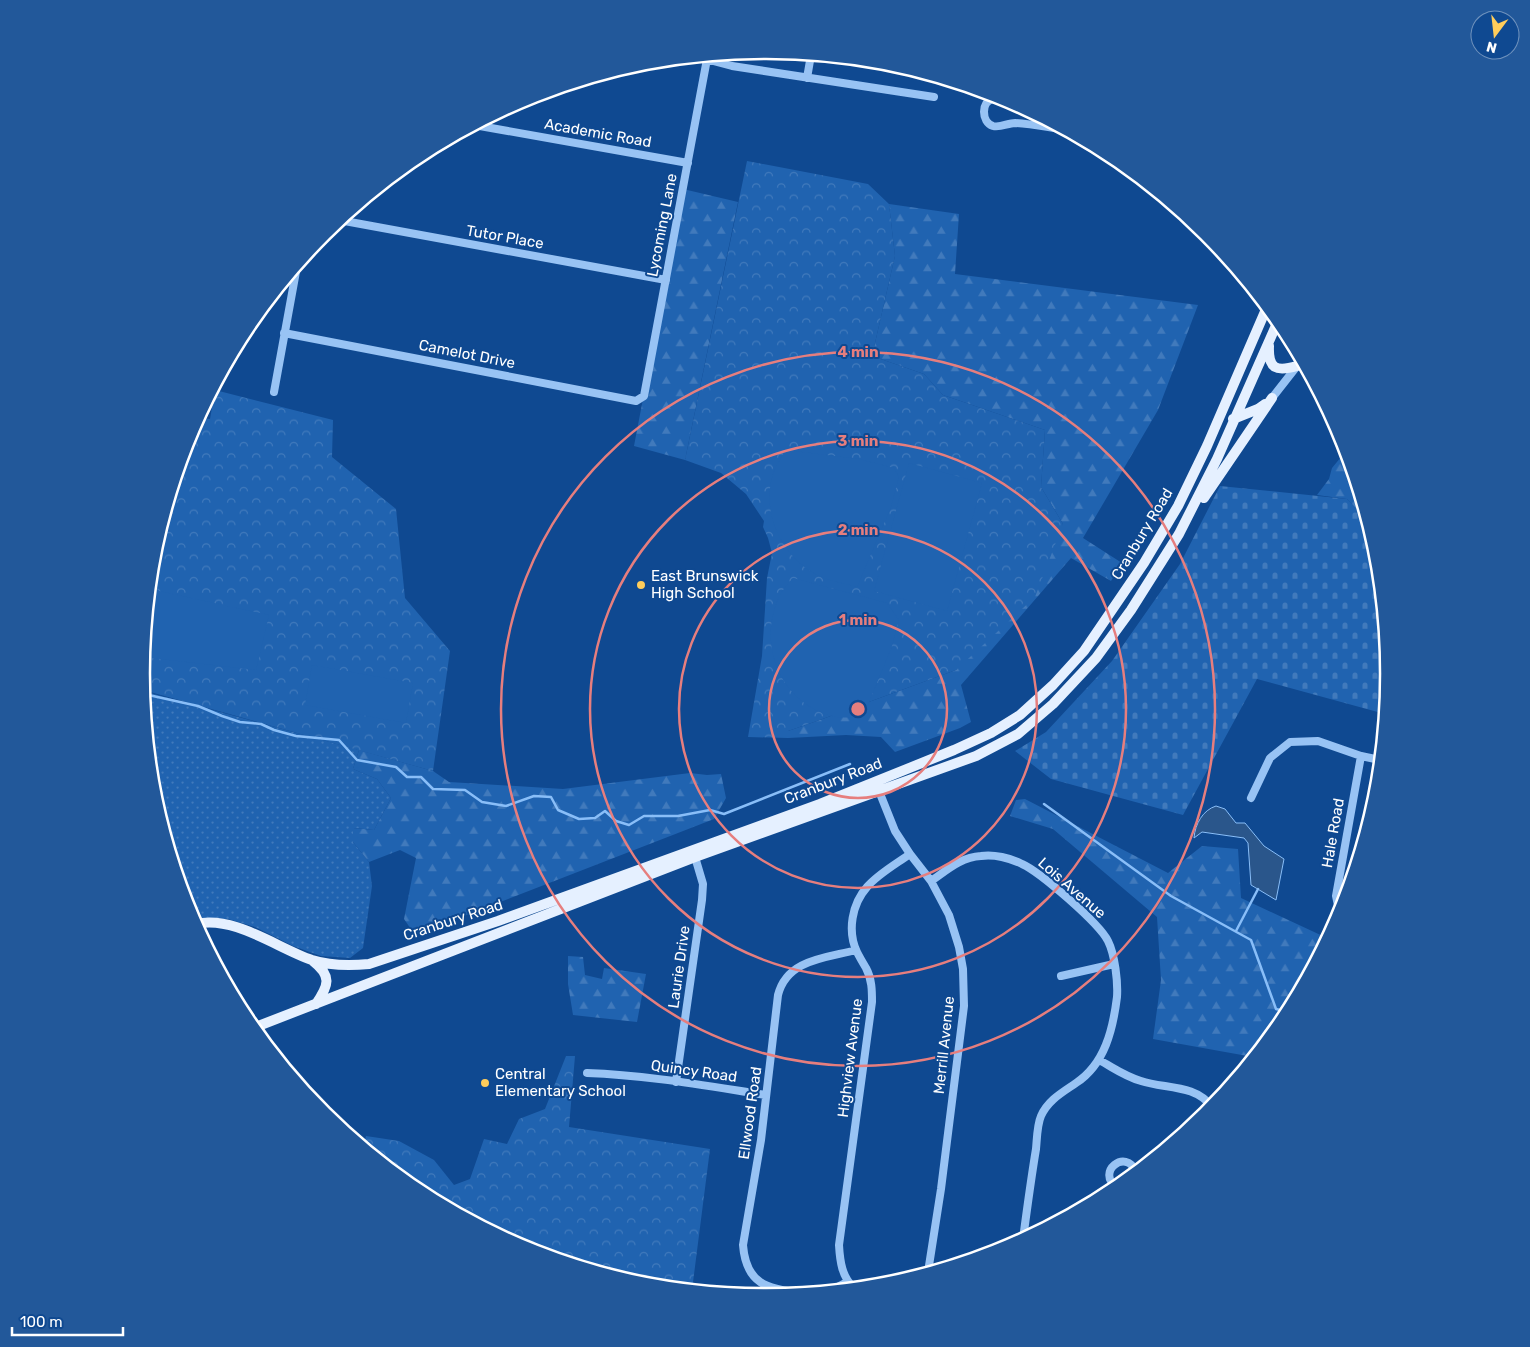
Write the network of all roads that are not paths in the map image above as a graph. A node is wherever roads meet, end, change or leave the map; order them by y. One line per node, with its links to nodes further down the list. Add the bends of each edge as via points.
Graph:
1 (810, 60): 4 (street)
2 (715, 61): 4 (street)
3 (707, 62): 9 (street, Lycoming Lane)
4 (807, 78): 5 (street)
5 (934, 97)
6 (989, 101): 7 (street, via 984,118 993,126 1014,123)
7 (1046, 127)
8 (483, 128): 9 (street, Academic Road)
9 (688, 163): 12 (street, Lycoming Lane)
10 (348, 222): 12 (street, Tutor Place)
11 (295, 278): 15 (street)
12 (666, 280): 20 (street, Lycoming Lane)
13 (1264, 314): 23 (main road, Cranbury Road)
14 (1274, 330): 16 (main road, Cranbury Road)
15 (284, 333): 19 (street); 20 (street, Camelot Drive, via 636,401)
16 (1269, 343): 17 (main road, via 1268,353 1276,368); 22 (main road, Cranbury Road)
17 (1297, 365)
18 (1298, 368): 21 (street)
19 (274, 392)
20 (644, 396)
21 (1272, 398): 22 (main road, via 1258,409); 24 (main road)
22 (1236, 417): 23 (main road); 24 (main road, Cranbury Road)
23 (1207, 446): 27 (main road, Cranbury Road, via 1178,506 1144,563 1084,651 1054,685 1020,715 991,733)
24 (1179, 534): 28 (main road, Cranbury Road, via 1096,658 1053,704 1018,734 976,756)
25 (1361, 756): 26 (street); 29 (street, via 1318,741 1290,742 1270,758); 33 (street, Hale Road)
26 (1373, 759)
27 (875, 781): 28 (street, Merrill Avenue); 36 (main road, Cranbury Road, via 498,921 374,962 351,966)
28 (880, 792): 30 (street, Merrill Avenue, via 895,831); 31 (main road, Cranbury Road)
29 (1251, 798)
30 (910, 854): 32 (street, Merrill Avenue); 35 (street, Highview Avenue, via 873,881 861,895 851,926)
31 (695, 857): 39 (main road, Cranbury Road); 43 (street, Laurie Drive, via 703,884 702,900)
32 (931, 881): 37 (street, Lois Avenue, via 968,858 991,856 1020,863 1034,870 1093,922 1108,941); 49 (street, Merrill Avenue, via 955,932 963,969 964,1006)
33 (1337, 899)
34 (204, 923): 36 (main road, Cranbury Road, via 227,925 255,934)
35 (856, 950): 44 (street, Ellwood Road, via 802,965 784,980 778,995); 50 (street, Highview Avenue, via 868,970 872,1002 839,1246)
36 (313, 960): 39 (main road, via 323,968 327,984)
37 (1114, 964): 38 (street); 41 (street, Lois Avenue, via 1116,997 1109,1037)
38 (1061, 976)
39 (316, 1004): 40 (main road, Cranbury Road)
40 (261, 1025)
41 (1099, 1060): 45 (street, via 1135,1079 1189,1090); 48 (street, Lois Avenue, via 1083,1078 1054,1098 1040,1117)
42 (587, 1073): 43 (street, Quincy Road)
43 (676, 1082): 44 (street, Quincy Road)
44 (766, 1095): 51 (street, Ellwood Road, via 743,1245 745,1261 753,1275)
45 (1207, 1101)
46 (1132, 1166): 47 (street, via 1118,1162 1110,1172)
47 (1112, 1181)
48 (1024, 1231)
49 (929, 1266)
50 (847, 1282)
51 (772, 1288)

